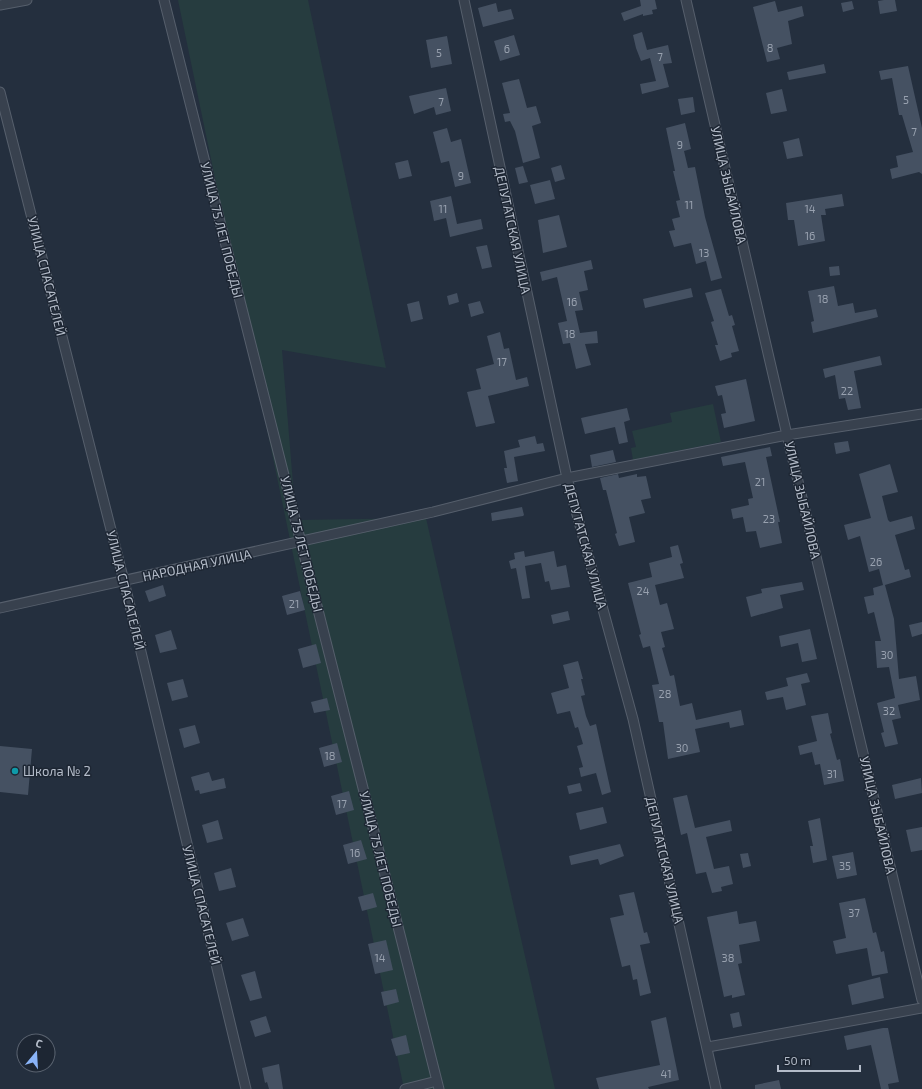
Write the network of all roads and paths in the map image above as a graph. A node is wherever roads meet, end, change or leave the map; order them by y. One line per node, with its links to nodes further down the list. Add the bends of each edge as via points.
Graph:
1 (27, 0): 5 (street)
2 (164, 0): 10 (street, УЛИЦА 75 ЛЕТ ПОБЕДЫ)
3 (464, 0): 9 (street, ДЕПУТАТСКАЯ УЛИЦА)
4 (686, 0): 8 (street, УЛИЦА ЗЫБАЙЛОВА)
5 (0, 5)
6 (0, 92): 11 (street, УЛИЦА СПАСАТЕЛЕЙ)
7 (922, 414): 8 (street, НАРОДНАЯ УЛИЦА)
8 (787, 435): 9 (street, НАРОДНАЯ УЛИЦА); 13 (street, УЛИЦА ЗЫБАЙЛОВА)
9 (567, 478): 10 (street, НАРОДНАЯ УЛИЦА); 15 (street, ДЕПУТАТСКАЯ УЛИЦА, via 633,719)
10 (301, 542): 11 (street, НАРОДНАЯ УЛИЦА); 16 (street, УЛИЦА 75 ЛЕТ ПОБЕДЫ)
11 (124, 581): 12 (street, НАРОДНАЯ УЛИЦА); 17 (street, УЛИЦА СПАСАТЕЛЕЙ)
12 (0, 608)
13 (922, 1000)
14 (922, 1008): 15 (street)
15 (708, 1048): 19 (street, ДЕПУТАТСКАЯ УЛИЦА)
16 (438, 1085): 18 (street)
17 (246, 1089)
18 (405, 1089)
19 (716, 1089)

